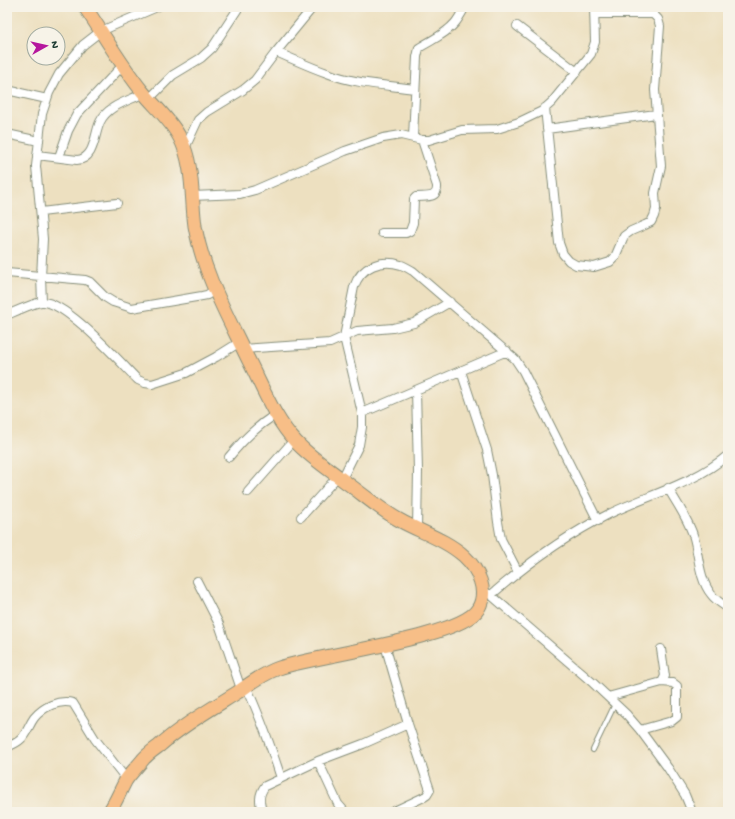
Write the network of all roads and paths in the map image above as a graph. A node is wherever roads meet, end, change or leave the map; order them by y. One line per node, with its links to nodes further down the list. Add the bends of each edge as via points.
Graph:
1 (85, 7): 8 (highway)
2 (157, 7): 8 (street)
3 (239, 7): 14 (street, via 212,48)
4 (313, 7): 9 (street)
5 (466, 7): 12 (street, via 451,28 419,48)
6 (595, 10): 11 (street, via 594,49); 17 (street, via 653,14 658,19 660,26 655,90)
7 (517, 26): 11 (street)
8 (102, 32): 10 (highway); 15 (street, via 83,45 59,74)
9 (276, 52): 12 (street, via 327,74 360,82); 23 (street, via 249,86 198,120)
10 (123, 66): 14 (highway); 25 (street, via 77,114)
11 (577, 72): 16 (street)
12 (415, 89): 20 (street)
13 (7, 90): 15 (street)
14 (146, 96): 23 (highway, via 173,127); 25 (street, via 116,106 107,112 100,123 90,152 83,160)
15 (47, 99): 22 (street)
16 (545, 108): 18 (street); 21 (street, via 502,128 462,130 439,138)
17 (656, 114): 18 (street); 18 (street, via 661,166 655,193 654,216 651,222 624,236 615,258 594,266 576,265 569,261 559,243)
18 (547, 129)
19 (7, 134): 22 (street)
20 (413, 137): 21 (street); 26 (street, via 401,135 383,138 345,151 255,190 240,194)
21 (422, 140): 29 (street, via 438,191 432,196 414,198 413,223 410,231)
22 (38, 141): 24 (street)
23 (185, 148): 26 (highway)
24 (37, 154): 25 (street); 28 (street, via 36,177)
25 (59, 157)
26 (192, 196): 32 (highway, via 198,240)
27 (116, 203): 28 (street)
28 (41, 212): 31 (street)
29 (382, 233)
30 (7, 273): 31 (street)
31 (41, 277): 32 (street, via 85,280 113,302 132,308 207,295); 33 (street)
32 (215, 290): 37 (highway)
33 (42, 302): 35 (street); 37 (street, via 58,306 73,316 144,383 152,384 186,372)
34 (450, 302): 36 (street, via 414,323 393,328 357,331); 36 (street, via 402,265 384,263 373,266 362,272 357,279); 38 (street)
35 (7, 315)
36 (344, 337): 37 (street, via 320,344); 41 (street)
37 (242, 345): 42 (highway)
38 (507, 351): 39 (street); 50 (street, via 523,371)
39 (461, 371): 40 (street); 52 (street, via 487,450 501,539)
40 (416, 390): 41 (street); 51 (street)
41 (362, 413): 46 (street, via 359,445)
42 (276, 414): 43 (highway); 45 (street, via 247,436)
43 (294, 440): 46 (highway); 48 (street)
44 (728, 455): 47 (street, via 700,476)
45 (229, 457)
46 (340, 477): 49 (street); 51 (highway, via 397,519)
47 (668, 488): 50 (street); 55 (street, via 694,538 702,575 710,593)
48 (248, 492)
49 (301, 517)
50 (598, 521): 52 (street, via 559,542)
51 (417, 530): 54 (highway, via 447,544 464,556 473,566)
52 (518, 572): 54 (street)
53 (197, 581): 59 (street, via 219,624)
54 (487, 593): 56 (highway, via 476,613 463,622); 60 (street)
55 (728, 608)
56 (385, 645): 59 (highway, via 280,668); 62 (street)
57 (661, 649): 58 (street, via 665,676)
58 (662, 682): 60 (street); 63 (street, via 677,686 677,717 672,721)
59 (243, 687): 67 (street, via 257,709); 68 (highway, via 174,732 147,755)
60 (608, 697): 61 (street)
61 (616, 704): 63 (street); 65 (lane)
62 (408, 724): 66 (street); 72 (street, via 430,790 424,797)
63 (640, 730): 73 (street, via 668,768)
64 (7, 747): 68 (street, via 19,741 39,713 67,701 73,703 95,739)
65 (594, 750)
66 (318, 761): 67 (street); 71 (street, via 338,804)
67 (281, 778): 70 (street, via 265,786 260,794)
68 (127, 780): 69 (highway)
69 (109, 812)
70 (264, 812)
71 (345, 812)
72 (392, 812)
73 (692, 812)

